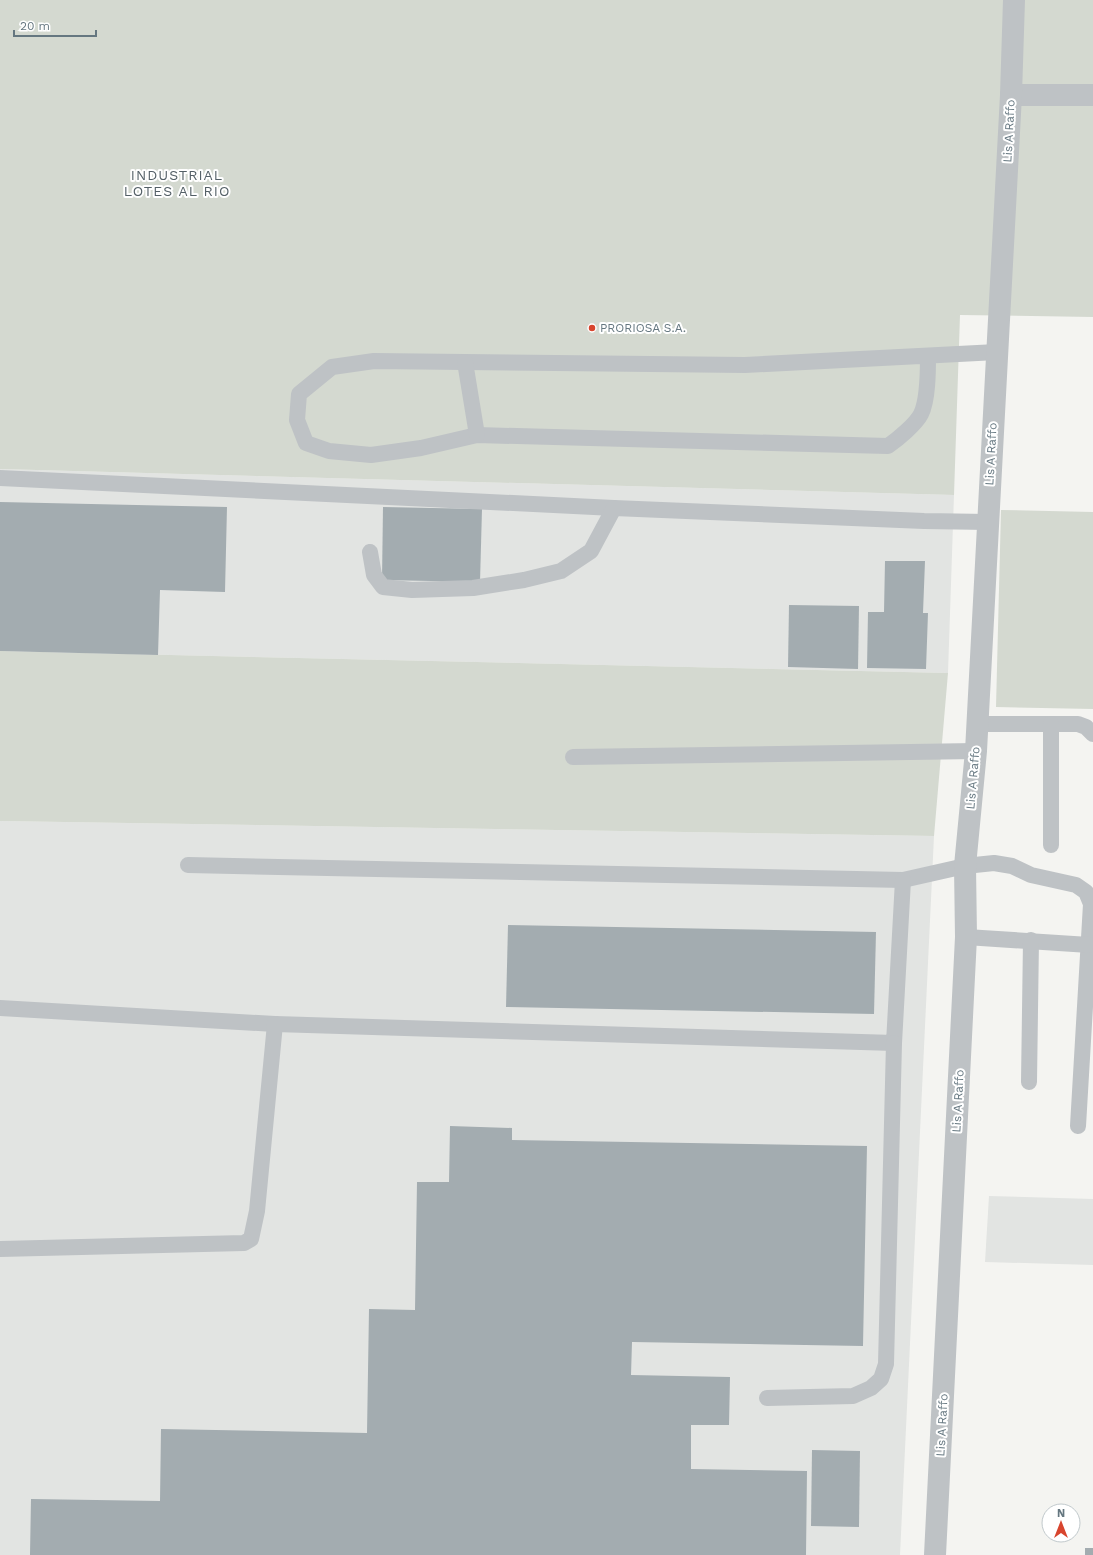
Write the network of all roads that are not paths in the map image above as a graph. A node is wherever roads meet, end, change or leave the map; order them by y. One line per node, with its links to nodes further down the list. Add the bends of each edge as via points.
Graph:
1 (1014, 0): 2 (street, Lis A Raffo)
2 (1011, 95): 3 (street); 4 (street, Lis A Raffo)
3 (1093, 95)
4 (997, 352): 5 (lane); 10 (street, Lis A Raffo)
5 (928, 356): 6 (lane, via 745,365); 7 (lane, via 927,388 921,414 902,436 888,446)
6 (465, 362): 7 (lane); 7 (lane, via 374,361 332,367 299,394 297,420 306,443 329,451 371,455 421,448)
7 (477, 435)
8 (0, 478): 9 (lane)
9 (614, 508): 10 (lane); 11 (lane, via 591,551 561,571 524,580 473,588 412,590 383,586 374,575)
10 (988, 522): 12 (street, Lis A Raffo)
11 (370, 552)
12 (977, 724): 13 (lane); 15 (street, Lis A Raffo)
13 (1051, 724): 14 (lane, via 1078,724); 17 (lane)
14 (1093, 734)
15 (976, 751): 16 (lane); 19 (street, Lis A Raffo)
16 (573, 757)
17 (1051, 845)
18 (188, 865): 20 (lane)
19 (965, 866): 20 (lane); 21 (street, Lis A Raffo); 23 (lane, via 994,863 1012,866 1031,875 1076,885 1086,892 1091,904)
20 (904, 880): 26 (lane)
21 (966, 937): 22 (lane); 31 (street, Lis A Raffo)
22 (1031, 940): 23 (lane); 27 (lane)
23 (1089, 945): 28 (lane)
24 (0, 1008): 25 (lane)
25 (275, 1024): 26 (lane); 29 (lane, via 257,1211 249,1241)
26 (894, 1043): 30 (lane, via 886,1364 881,1379 853,1396)
27 (1029, 1082)
28 (1078, 1126)
29 (0, 1249)
30 (768, 1398)
31 (935, 1555)

